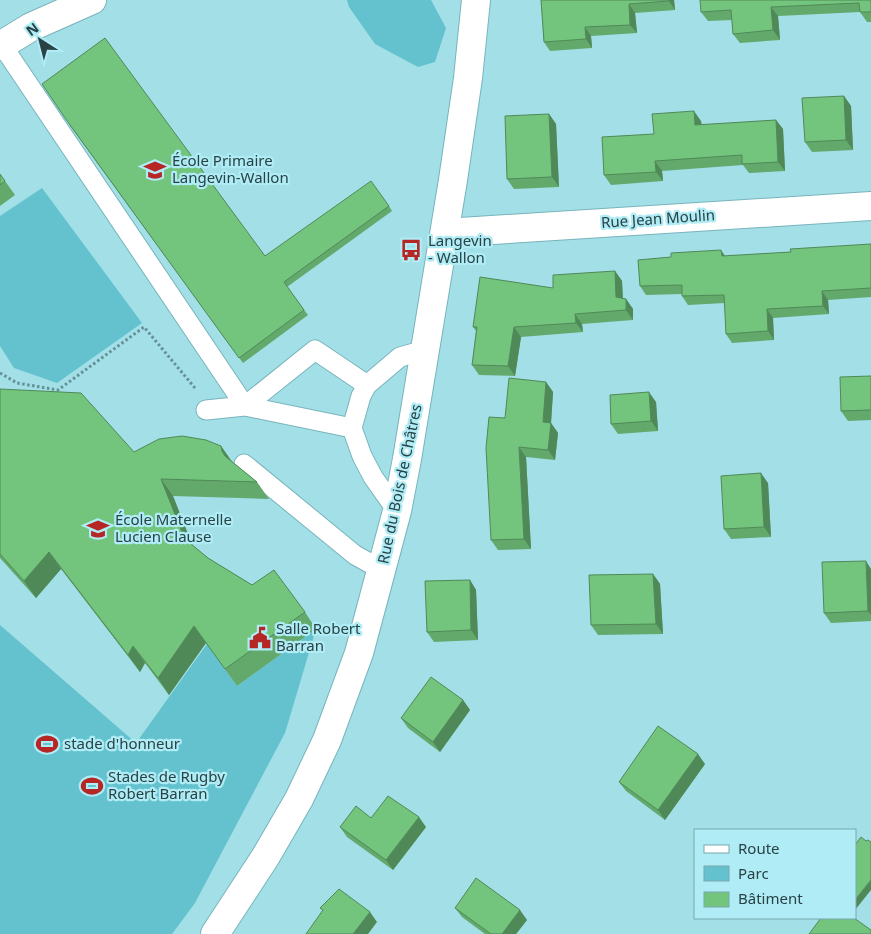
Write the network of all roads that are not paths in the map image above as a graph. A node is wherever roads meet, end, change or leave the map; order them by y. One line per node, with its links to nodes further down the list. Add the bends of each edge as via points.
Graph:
1 (92, 0): 3 (street, via 31,27)
2 (476, 0): 5 (street, Rue du Bois de Châtres)
3 (1, 45): 8 (lane)
4 (871, 206): 5 (street, Rue Jean Moulin)
5 (445, 233): 6 (street, Rue du Bois de Châtres)
6 (426, 350): 7 (lane, via 400,357); 12 (street, Rue du Bois de Châtres)
7 (367, 385): 8 (lane, via 321,346); 10 (lane)
8 (245, 406): 9 (lane); 10 (lane)
9 (206, 410)
10 (352, 428): 12 (lane, via 373,477)
11 (244, 464): 13 (lane, via 355,555)
12 (397, 511): 13 (street, Rue du Bois de Châtres)
13 (382, 570): 14 (street, Rue du Bois de Châtres, via 359,653 327,740 299,799)
14 (216, 934)

